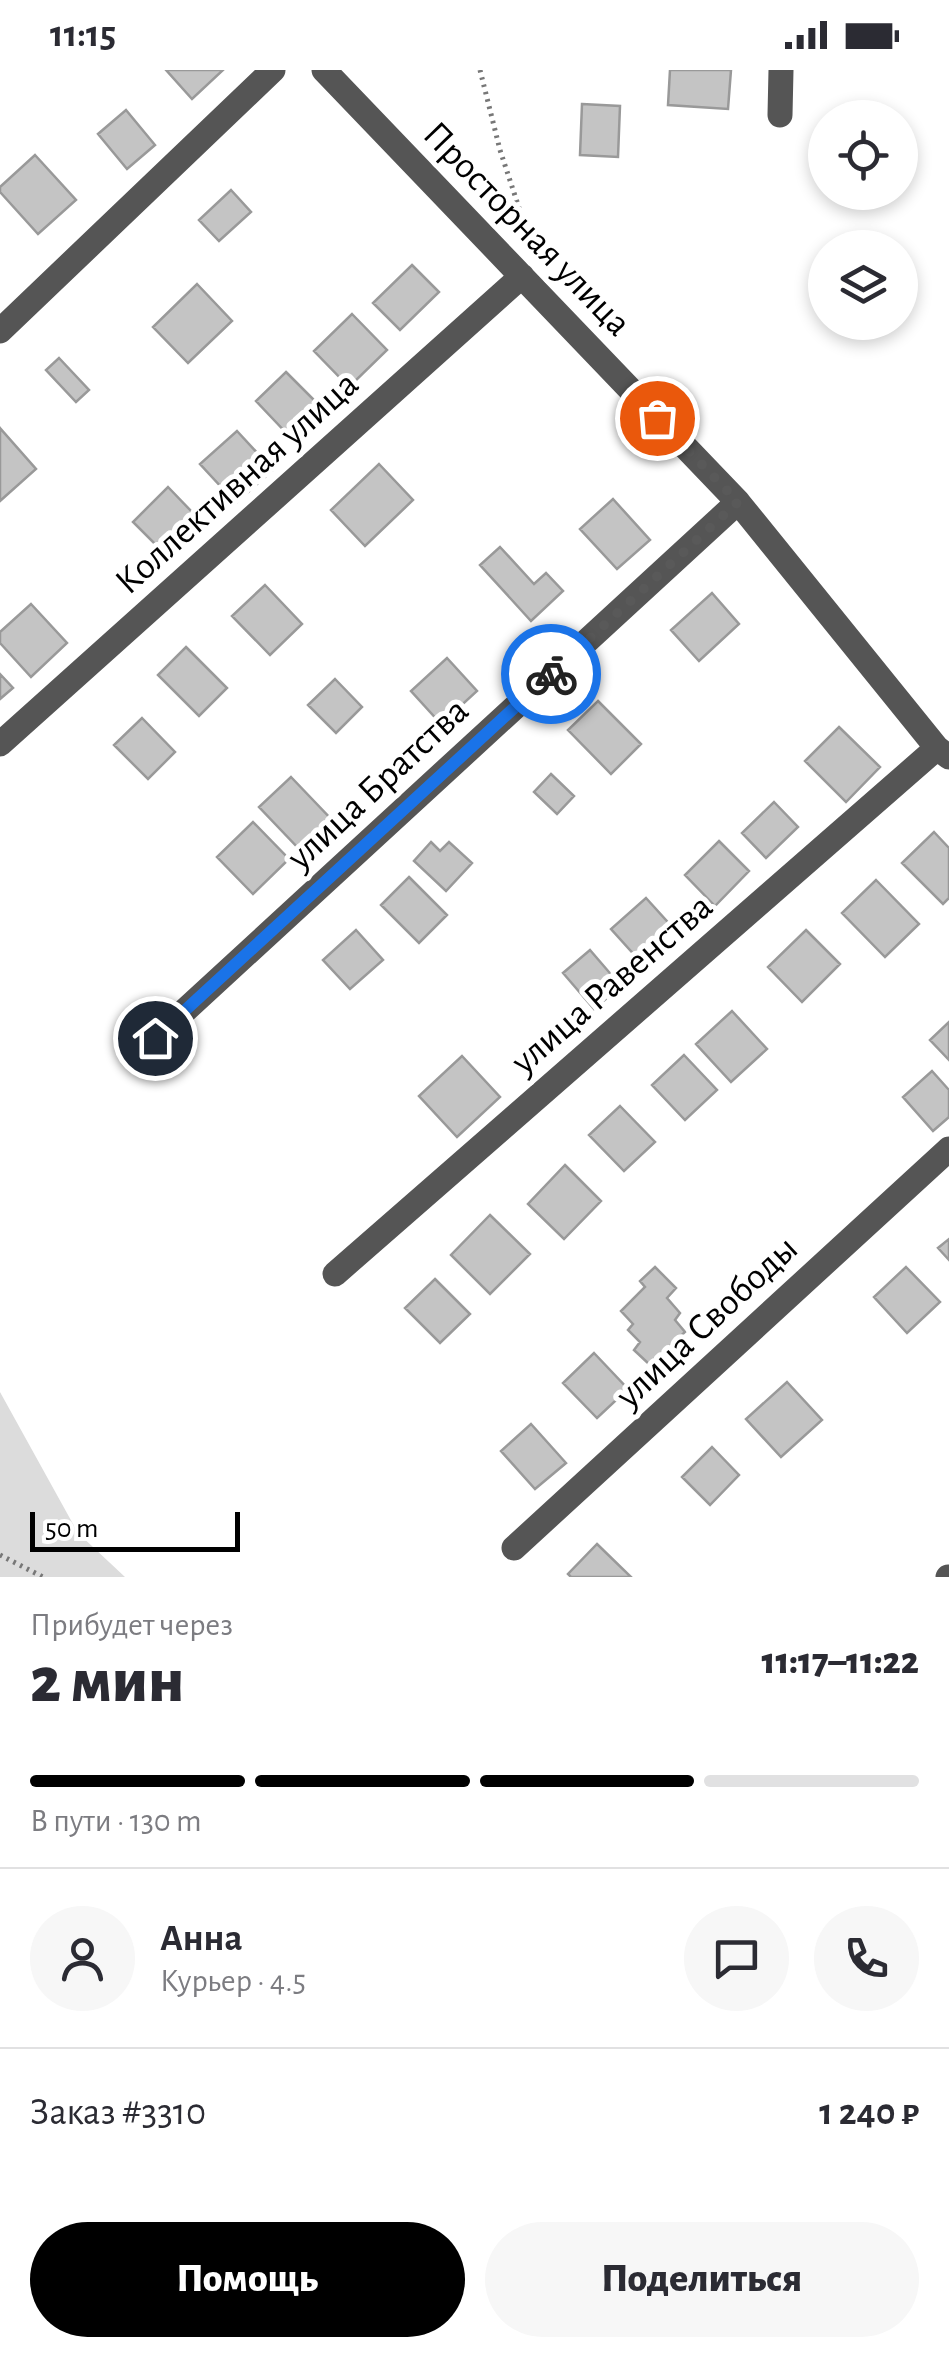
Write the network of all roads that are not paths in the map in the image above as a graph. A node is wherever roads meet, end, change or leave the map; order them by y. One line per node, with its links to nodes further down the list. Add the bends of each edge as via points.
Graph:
1 (273, 70): 6 (street)
2 (324, 70): 5 (street, Просторная улица)
3 (781, 70): 4 (street)
4 (780, 114)
5 (522, 276): 7 (street, Просторная улица); 8 (street, Коллективная улица)
6 (0, 331)
7 (738, 502): 9 (street, Просторная улица); 10 (street, улица Братства)
8 (0, 744)
9 (943, 753): 12 (street, улица Равенства)
10 (155, 1038)
11 (949, 1149): 13 (street, улица Свободы)
12 (336, 1274)
13 (514, 1548)

